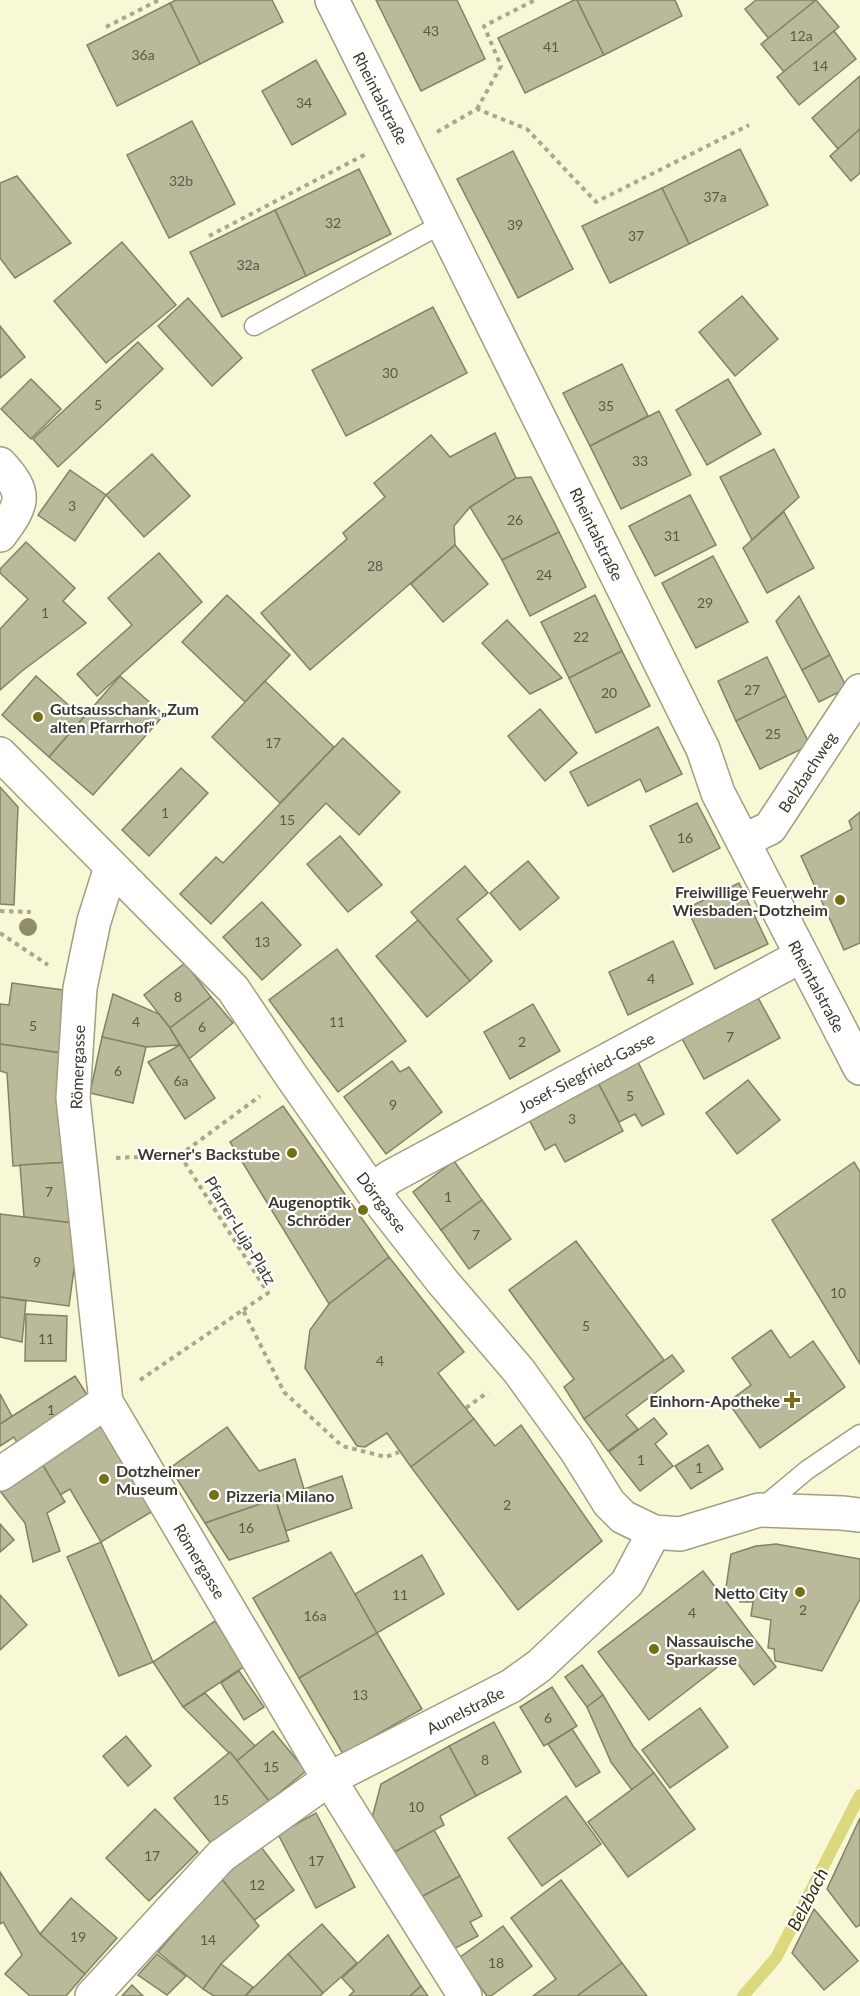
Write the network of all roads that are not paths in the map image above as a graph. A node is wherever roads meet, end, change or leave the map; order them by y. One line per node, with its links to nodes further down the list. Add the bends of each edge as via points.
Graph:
1 (332, 0): 2 (street, Rheintalstraße)
2 (444, 223): 3 (lane); 8 (street, Rheintalstraße, via 703,749 718,793)
3 (254, 326)
4 (0, 464): 5 (street, via 18,487 20,500)
5 (0, 535)
6 (860, 691): 8 (street, Belzbachweg, via 770,828)
7 (0, 754): 9 (street, Dörrgasse)
8 (743, 842): 10 (street, Rheintalstraße)
9 (111, 867): 13 (street, Dörrgasse, via 233,989); 14 (street, Römergasse, via 94,921 80,988 73,1098)
10 (801, 956): 11 (street, Rheintalstraße); 13 (street, Josef-Siegfried-Gasse, via 390,1177)
11 (852, 1033): 12 (street, Rheintalstraße)
12 (860, 1068)
13 (372, 1191): 19 (street, Dörrgasse, via 519,1371 609,1503 623,1517)
14 (106, 1402): 16 (street); 20 (street, Römergasse)
15 (860, 1434): 17 (lane, via 807,1470)
16 (0, 1474)
17 (759, 1510): 18 (street); 19 (street, via 680,1534)
18 (860, 1515)
19 (654, 1532): 20 (street, Aunelstraße, via 627,1583 540,1666 512,1686)
20 (329, 1779): 21 (street, Aunelstraße, via 221,1856); 22 (street, Römergasse)
21 (92, 1996)
22 (465, 1996)

